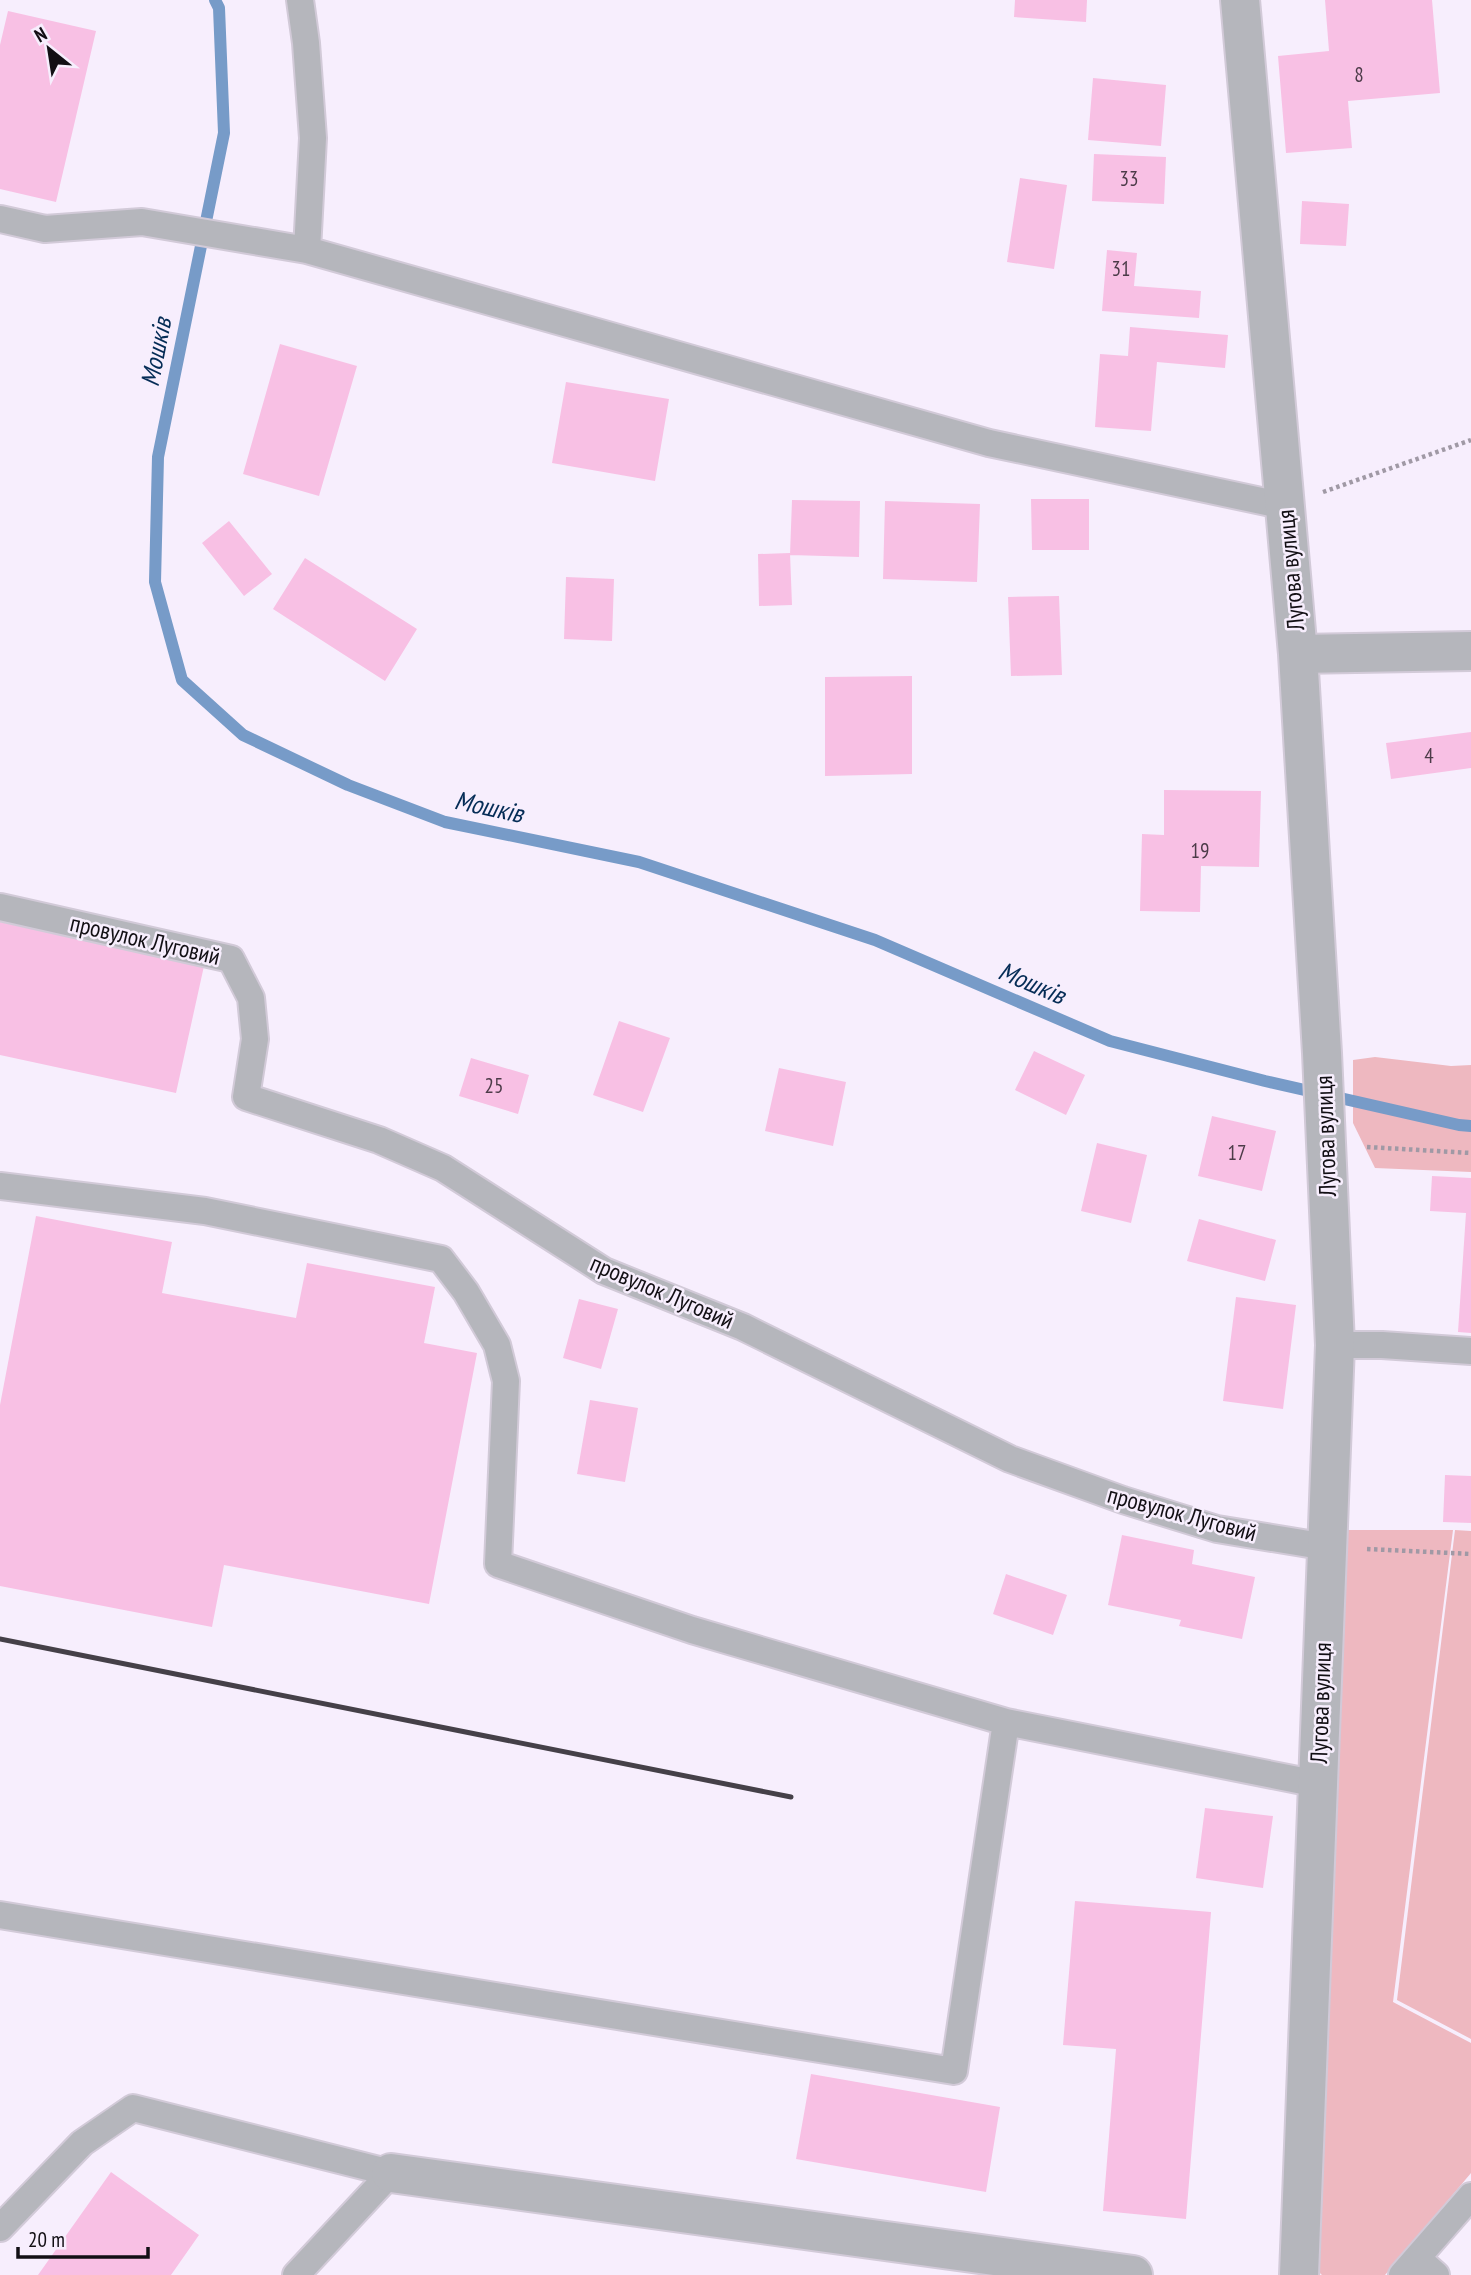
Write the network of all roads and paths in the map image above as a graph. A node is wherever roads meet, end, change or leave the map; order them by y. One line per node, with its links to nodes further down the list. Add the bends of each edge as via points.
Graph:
1 (300, 0): 4 (lane, via 313,138)
2 (1240, 0): 6 (street, Лугова вулиця)
3 (0, 219): 4 (lane, via 45,229 142,222)
4 (307, 250): 6 (lane, via 989,443)
5 (1471, 440): 6 (path)
6 (1285, 506): 8 (street, Лугова вулиця)
7 (1471, 651): 8 (street)
8 (1298, 654): 10 (street, Лугова вулиця)
9 (0, 907): 15 (lane, провулок Луговий, via 231,960 251,998 255,1039 246,1097 379,1140 443,1168 604,1271 743,1327 1010,1459 1217,1529)
10 (1325, 1141): 11 (path); 13 (street, Лугова вулиця)
11 (1471, 1153)
12 (0, 1186): 17 (lane, via 205,1211 441,1259 497,1345 506,1381 498,1564 692,1630)
13 (1335, 1345): 14 (lane); 15 (street, Лугова вулиця)
14 (1471, 1351)
15 (1327, 1547): 16 (path); 18 (street, Лугова вулиця)
16 (1471, 1554)
17 (1006, 1722): 18 (lane); 19 (lane, via 954,2071)
18 (1318, 1784): 26 (street, Лугова вулиця)
19 (0, 1915)
20 (391, 2173): 22 (lane, via 133,2108 82,2143); 24 (lane); 25 (street)
21 (1471, 2196): 23 (lane)
22 (0, 2228)
23 (1418, 2269)
24 (296, 2275)
25 (1133, 2275)
26 (1299, 2275)

